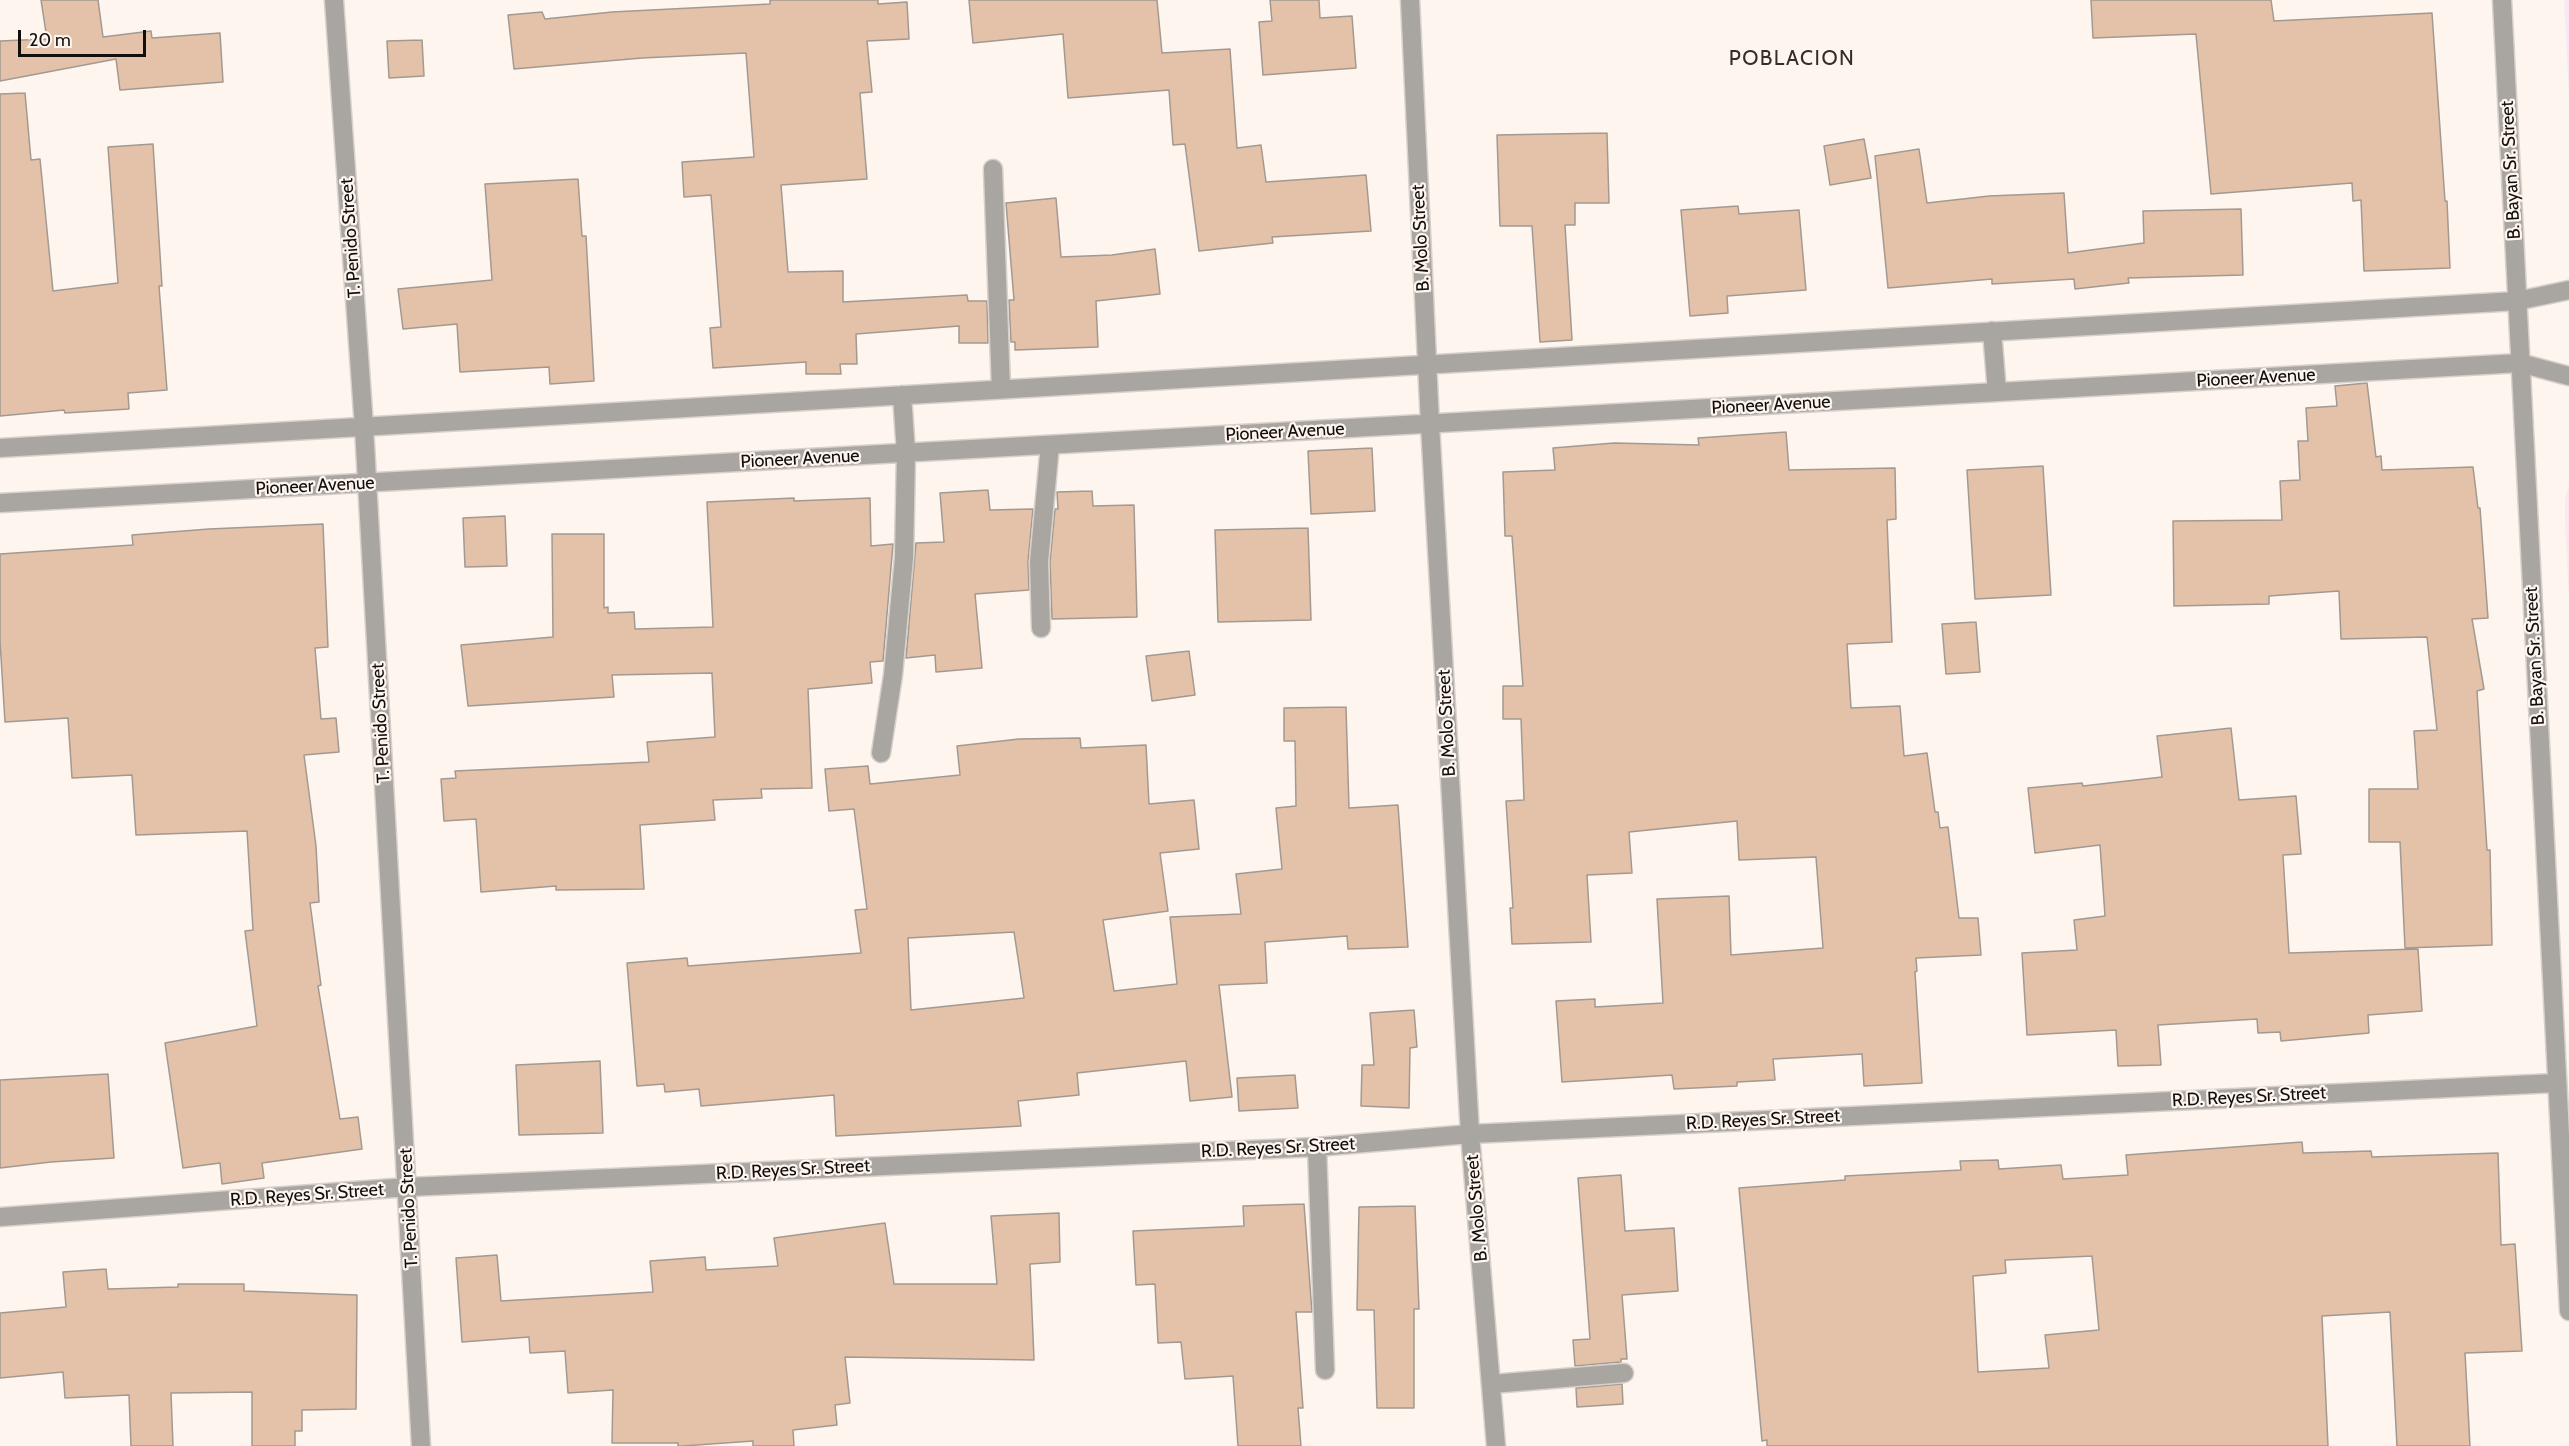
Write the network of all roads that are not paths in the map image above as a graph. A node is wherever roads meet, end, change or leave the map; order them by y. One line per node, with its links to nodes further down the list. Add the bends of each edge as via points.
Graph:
1 (334, 0): 15 (street, T. Penido Street)
2 (1410, 0): 9 (street, B. Molo Street)
3 (2502, 0): 6 (street, B. Bayan Sr. Street)
4 (993, 169): 11 (street)
5 (2569, 290): 6 (street)
6 (2517, 301): 7 (street); 8 (street, B. Bayan Sr. Street)
7 (1992, 331): 9 (street); 12 (street)
8 (2520, 363): 10 (street, Pioneer Avenue); 12 (street, Pioneer Avenue); 23 (street, B. Bayan Sr. Street)
9 (1428, 364): 11 (street); 14 (street, B. Molo Street)
10 (2569, 376)
11 (1001, 389): 13 (street)
12 (1997, 392): 14 (street, Pioneer Avenue)
13 (902, 395): 15 (street); 18 (street)
14 (1430, 424): 16 (street, Pioneer Avenue); 24 (street, B. Molo Street)
15 (364, 427): 17 (street); 19 (street, T. Penido Street)
16 (1050, 445): 18 (street, Pioneer Avenue); 21 (street, via 1039,562)
17 (0, 448)
18 (906, 453): 19 (street, Pioneer Avenue); 22 (street, via 904,558 894,675)
19 (367, 483): 20 (street, Pioneer Avenue); 26 (street, T. Penido Street)
20 (0, 503)
21 (1041, 628)
22 (880, 753)
23 (2556, 1083): 24 (street, R.D. Reyes Sr. Street); 28 (street, B. Bayan Sr. Street)
24 (1470, 1134): 25 (street, R.D. Reyes Sr. Street); 31 (street, B. Molo Street)
25 (1317, 1147): 26 (street, R.D. Reyes Sr. Street); 29 (street)
26 (408, 1187): 27 (street, R.D. Reyes Sr. Street); 32 (street, T. Penido Street)
27 (0, 1217)
28 (2569, 1311)
29 (1325, 1370)
30 (1624, 1373): 31 (street)
31 (1492, 1384): 33 (street, B. Molo Street)
32 (421, 1446)
33 (1496, 1446)

